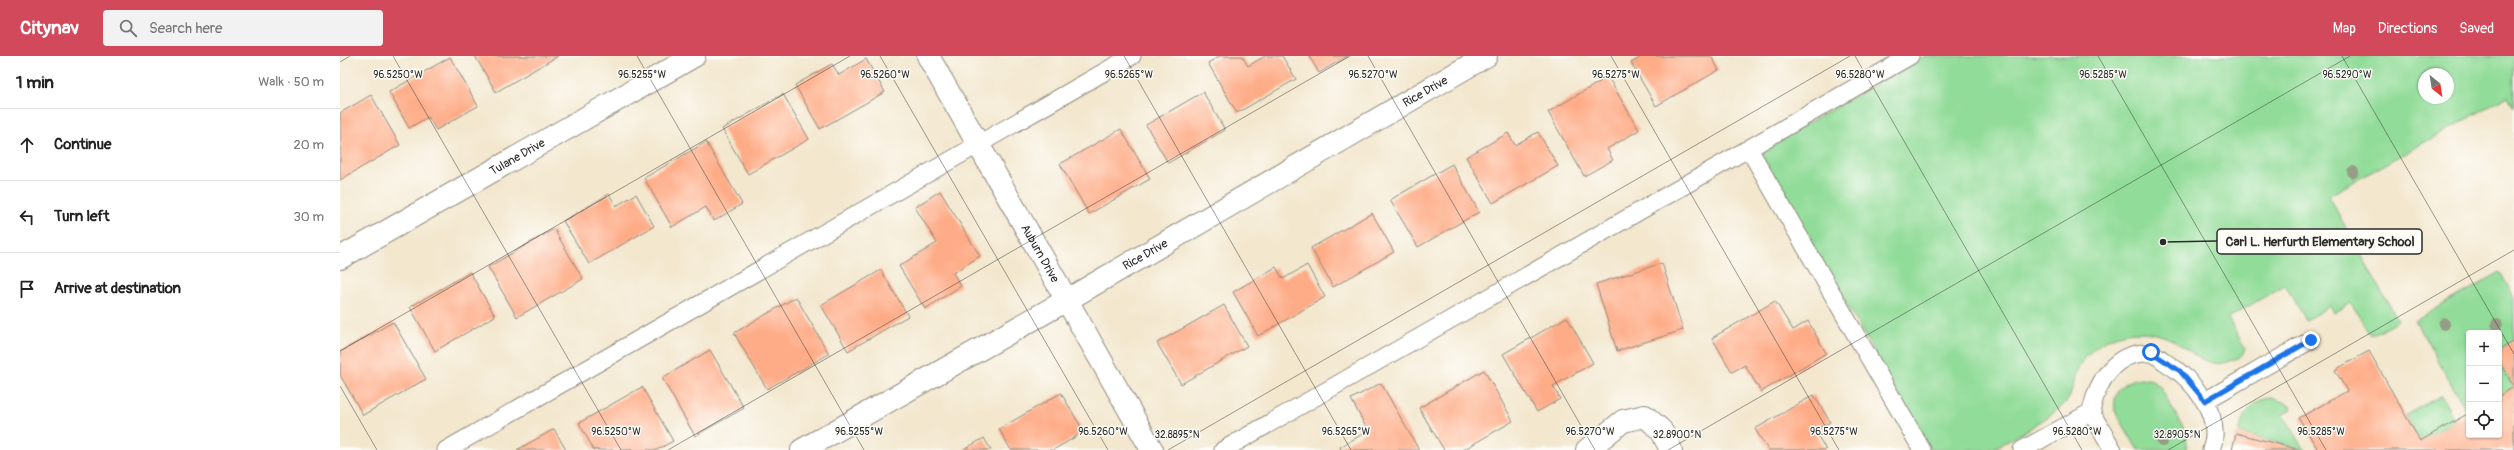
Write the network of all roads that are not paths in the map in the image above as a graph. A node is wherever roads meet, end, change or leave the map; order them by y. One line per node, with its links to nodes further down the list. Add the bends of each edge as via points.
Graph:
1 (694, 56): 8 (street, Tulane Drive)
2 (928, 56): 6 (street, Auburn Drive)
3 (1132, 56): 6 (lane)
4 (1486, 56): 9 (street, Rice Drive)
5 (1910, 56): 7 (lane)
6 (978, 144): 9 (street, Auburn Drive); 13 (lane)
7 (1749, 149): 16 (lane); 19 (lane)
8 (340, 258)
9 (1067, 300): 14 (street, Rice Drive); 15 (street, Auburn Drive)
10 (2311, 340): 11 (lane)
11 (2205, 401): 12 (lane, via 2180,371 2151,352 2130,355 2114,365 2102,378 2095,392); 22 (lane, via 2213,418 2214,443)
12 (2091, 412): 20 (lane); 21 (lane)
13 (446, 450)
14 (802, 450)
15 (1152, 450)
16 (1223, 450)
17 (1587, 450): 18 (street, via 1623,421 1645,416 1661,430)
18 (1671, 450)
19 (1922, 450)
20 (2022, 450)
21 (2113, 450)
22 (2211, 450)

